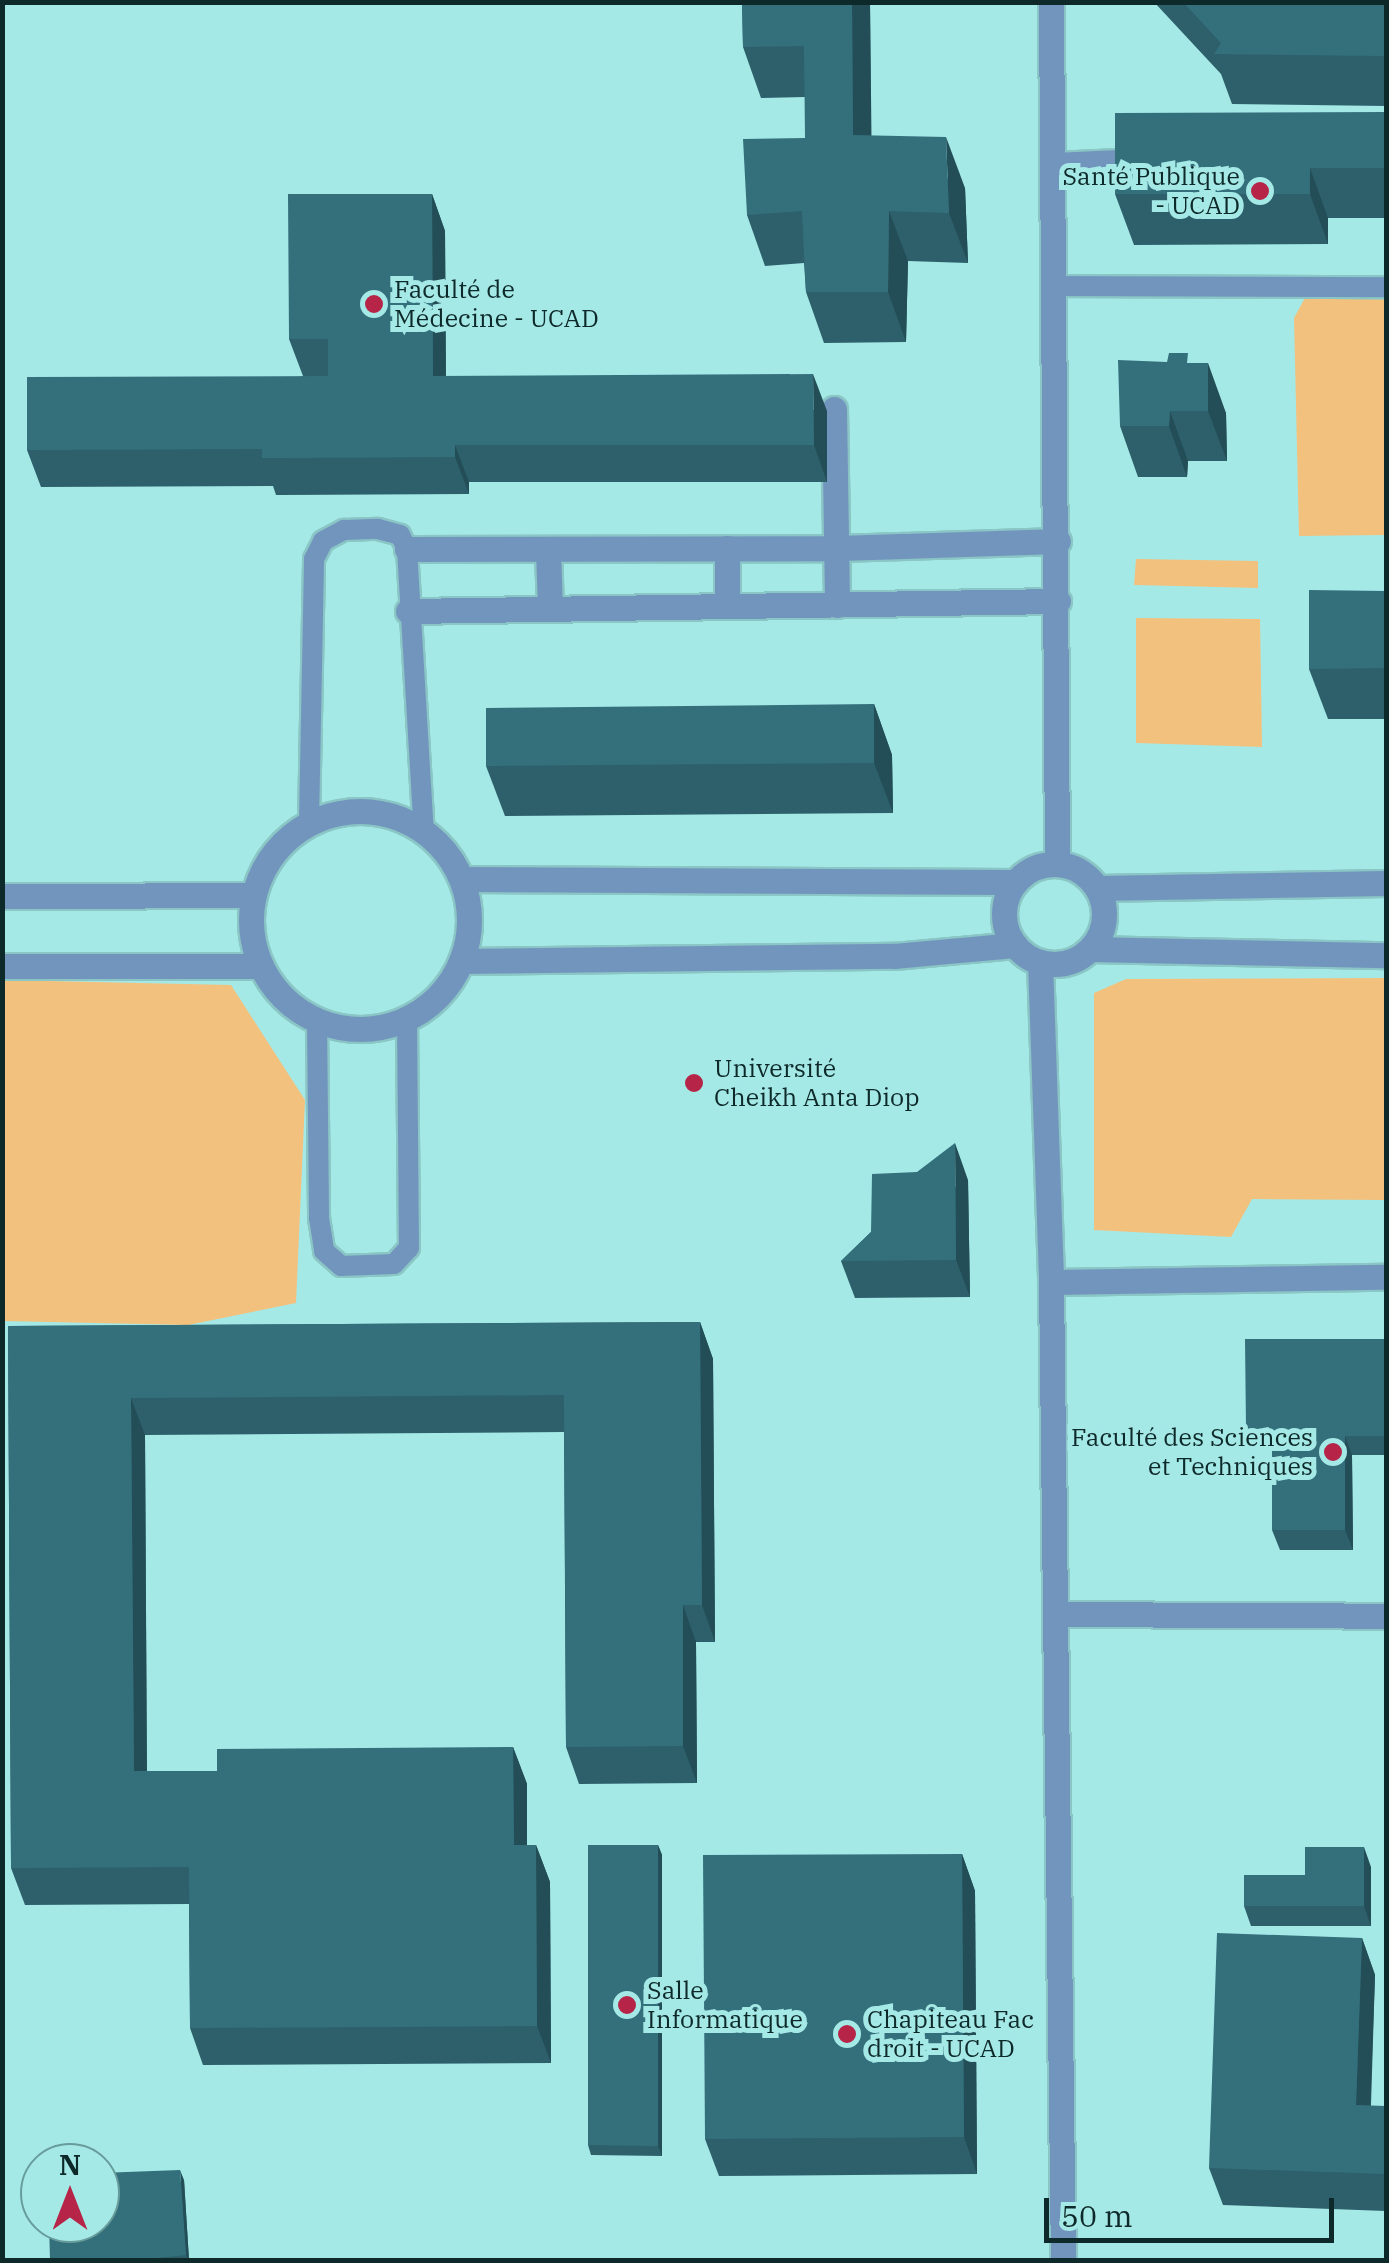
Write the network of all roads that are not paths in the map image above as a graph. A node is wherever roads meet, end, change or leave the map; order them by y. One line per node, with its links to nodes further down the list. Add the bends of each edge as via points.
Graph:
1 (1051, 2): 3 (street)
2 (1171, 158): 3 (lane)
3 (1054, 163): 4 (street)
4 (1056, 286): 5 (lane); 7 (street)
5 (1386, 287)
6 (834, 410): 9 (street)
7 (1058, 542): 9 (street); 12 (street)
8 (727, 548): 9 (street); 11 (street); 14 (street)
9 (838, 548): 13 (street)
10 (408, 549): 11 (street); 16 (lane); 17 (lane, via 400,535 344,530 322,541 314,559)
11 (548, 551): 15 (street)
12 (1058, 601): 13 (street); 19 (street)
13 (837, 605): 14 (street)
14 (728, 606): 15 (street)
15 (550, 608): 16 (street)
16 (408, 611): 18 (lane)
17 (309, 823): 18 (street, via 368,811); 24 (street, via 264,866)
18 (424, 831): 20 (street)
19 (1057, 863): 21 (street); 23 (street)
20 (462, 879): 21 (street); 29 (street, via 468,934)
21 (1014, 882): 26 (street, via 1003,914)
22 (1386, 882): 23 (street)
23 (1098, 888): 27 (street, via 1104,920)
24 (253, 895): 25 (street); 32 (street, via 251,931)
25 (2, 896)
26 (1014, 945): 29 (street, via 894,956); 30 (street)
27 (1090, 949): 28 (street); 30 (street, via 1067,962)
28 (1386, 954)
29 (461, 961): 33 (street, via 448,985)
30 (1040, 962): 36 (street)
31 (2, 966): 32 (street)
32 (261, 966): 34 (street, via 274,988)
33 (407, 1018): 34 (street, via 347,1028); 34 (lane, via 409,1248 394,1264 341,1266 324,1251 320,1218)
34 (317, 1020)
35 (1386, 1277): 36 (street)
36 (1051, 1282): 37 (street)
37 (1055, 1614): 38 (street); 39 (street)
38 (1386, 1616)
39 (1063, 2260)

